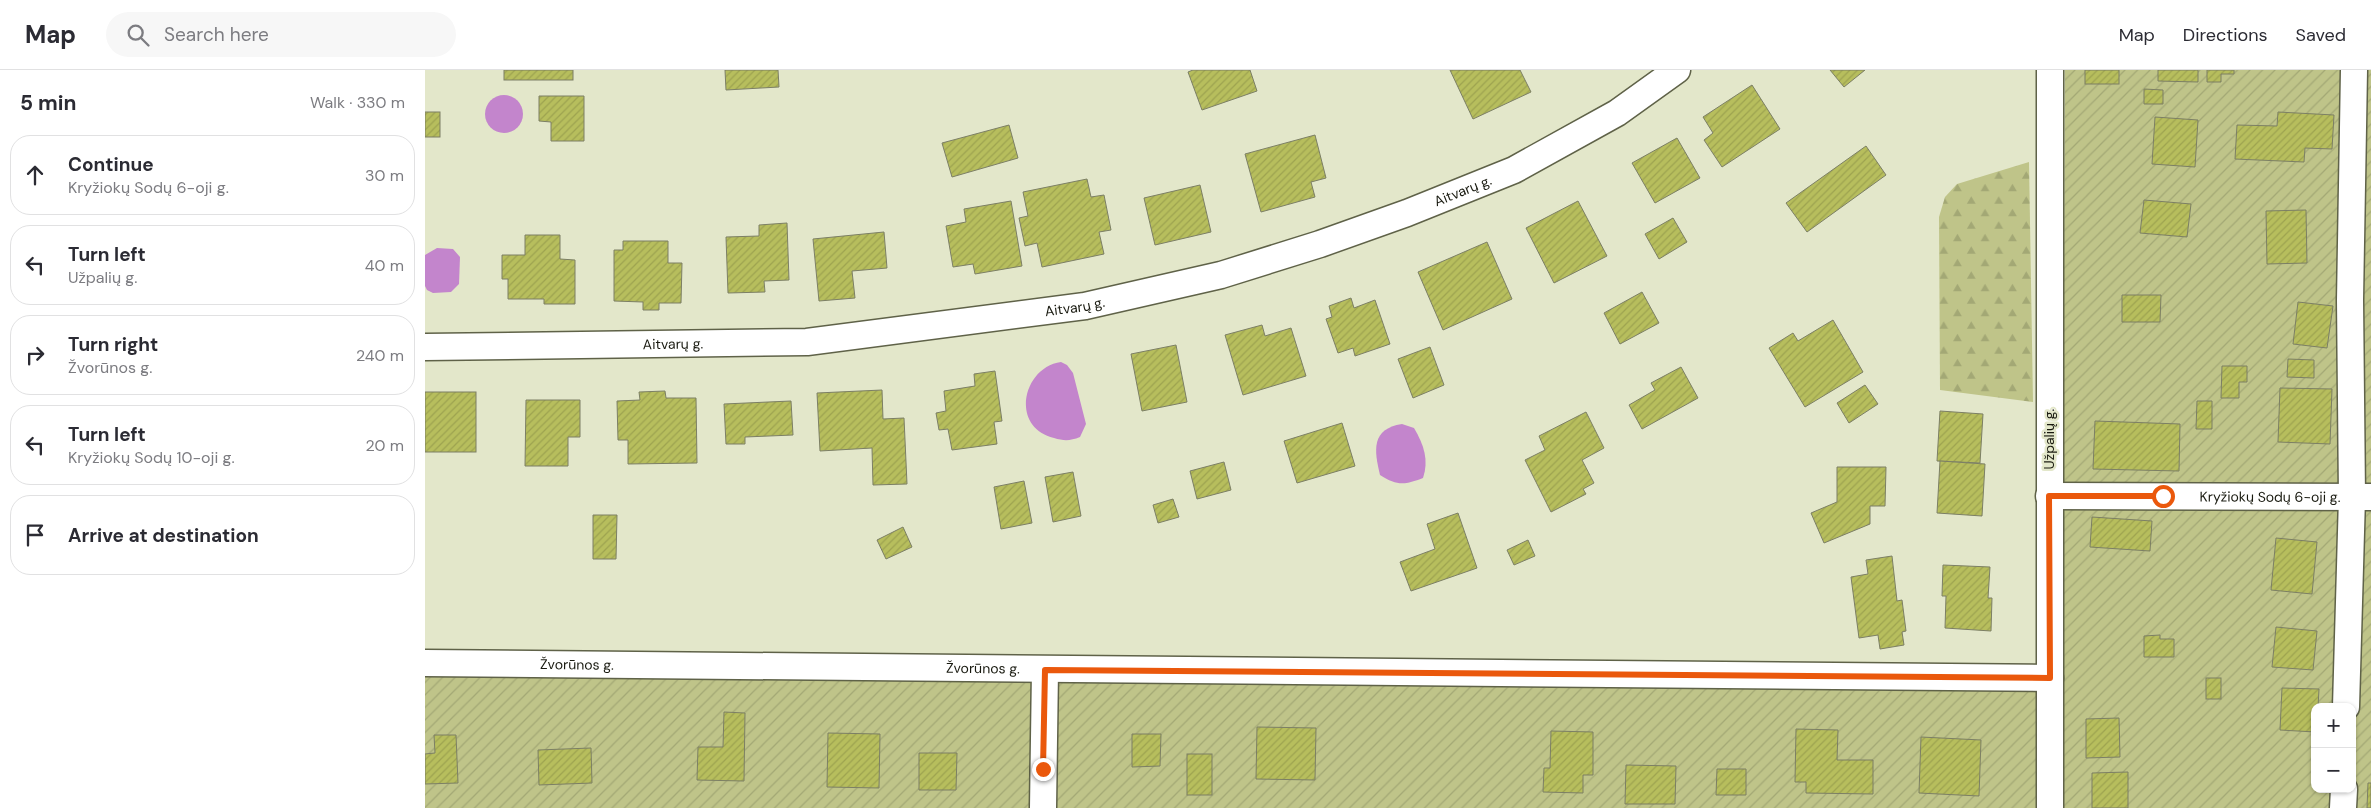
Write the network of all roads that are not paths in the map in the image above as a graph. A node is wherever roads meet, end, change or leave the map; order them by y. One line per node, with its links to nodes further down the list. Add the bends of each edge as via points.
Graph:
1 (1677, 70): 4 (street, Aitvarų g., via 1617,113 1514,170 1416,210 1221,275 1085,306 807,342)
2 (2050, 70): 5 (street, Užpalių g.)
3 (2354, 70): 6 (street, via 2350,300)
4 (425, 348)
5 (2049, 496): 6 (street, Kryžiokų Sodų 6-oji g.); 9 (street, Užpalių g.)
6 (2362, 497): 10 (street)
7 (425, 663): 8 (street, Žvorūnos g.)
8 (1045, 670): 9 (street, Žvorūnos g.); 12 (street)
9 (2050, 678): 13 (street, Užpalių g.)
10 (2346, 703)
11 (2344, 793): 14 (street)
12 (1043, 808)
13 (2050, 808)
14 (2343, 808)

